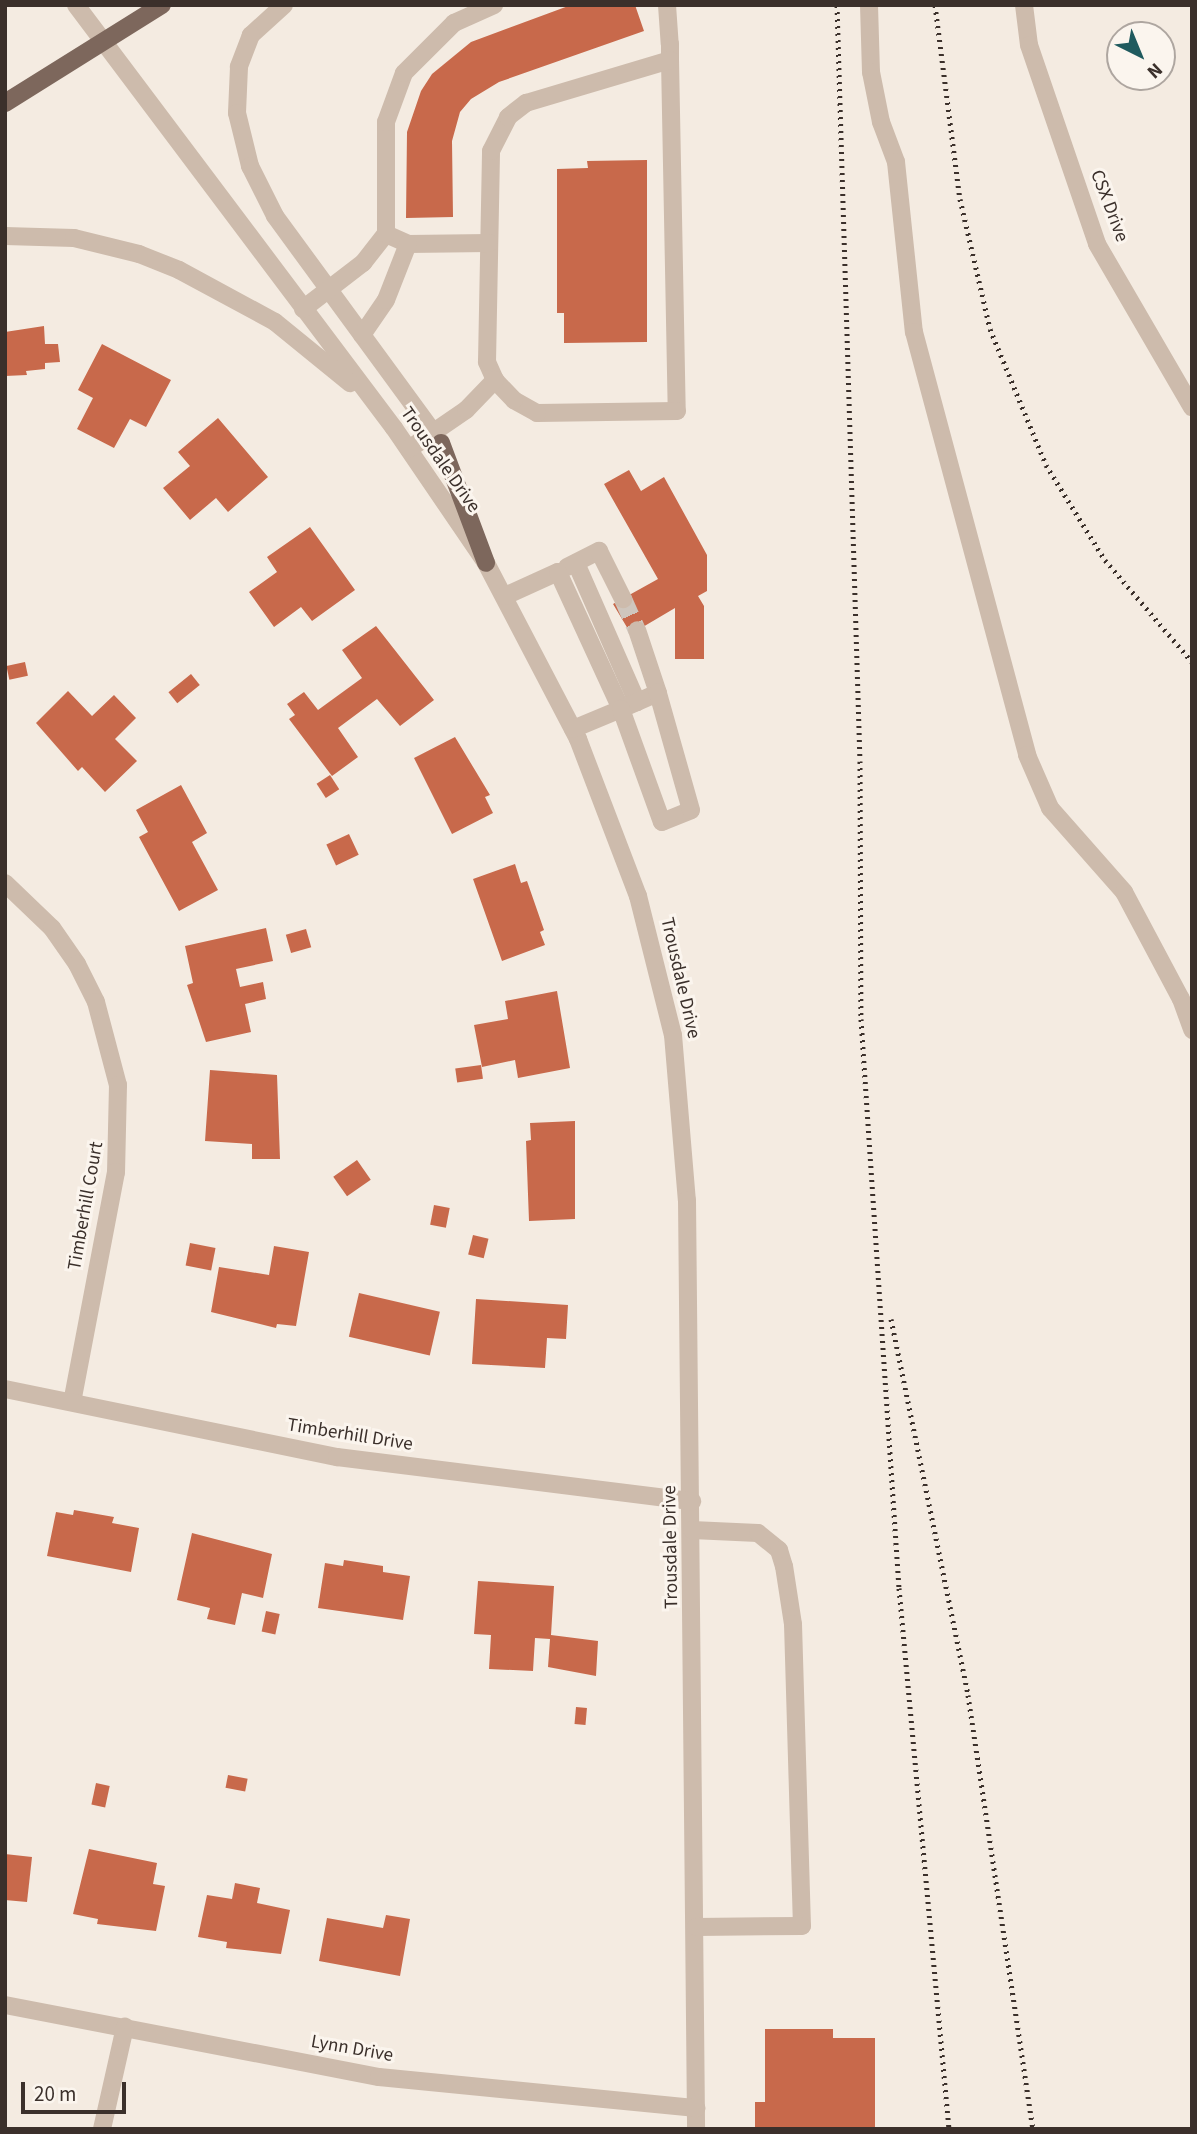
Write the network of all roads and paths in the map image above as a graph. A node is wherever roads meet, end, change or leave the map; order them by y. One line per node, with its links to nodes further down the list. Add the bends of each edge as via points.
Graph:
1 (76, 5): 8 (street, Trousdale Drive)
2 (162, 5): 8 (main road)
3 (284, 5): 15 (street, via 259,24 245,47 237,96 240,137 275,216)
4 (494, 5): 11 (street, via 454,23 417,59 394,91 386,122)
5 (667, 5): 9 (street)
6 (869, 5): 33 (street, via 871,72 881,122 896,162 914,332 1027,755 1050,808 1124,892 1181,999)
7 (1024, 5): 20 (street, CSX Drive, via 1029,45 1097,244)
8 (104, 42): 10 (main road); 16 (street, Trousdale Drive)
9 (670, 60): 13 (street, via 526,103 508,117 491,151); 18 (street, via 677,411 537,413 514,400)
10 (5, 103)
11 (386, 234): 14 (street); 15 (street, via 363,263)
12 (5, 236): 19 (street, via 74,238 139,254 179,270 275,322)
13 (489, 243): 14 (street); 18 (street, via 487,362)
14 (408, 244): 17 (street, via 386,300)
15 (327, 288): 16 (street); 17 (street)
16 (303, 309): 19 (street, Trousdale Drive)
17 (362, 335): 21 (street)
18 (495, 380): 21 (street)
19 (377, 406): 22 (street, Trousdale Drive)
20 (1192, 407)
21 (437, 437): 22 (street); 23 (main road)
22 (409, 449): 23 (street, Trousdale Drive)
23 (486, 563): 26 (street, Trousdale Drive)
24 (576, 563): 25 (street); 27 (street, via 599,551); 30 (street)
25 (558, 572): 26 (street); 30 (street)
26 (506, 596): 31 (street, Trousdale Drive)
27 (623, 599)
28 (637, 630): 29 (street)
29 (658, 693): 30 (street); 30 (street, via 691,810 662,822)
30 (629, 705): 31 (street)
31 (573, 729): 36 (street, Trousdale Drive, via 634,884 673,1035 687,1200)
32 (5, 883): 35 (street, Timberhill Court, via 52,928 77,964 107,1033 118,1086 116,1172)
33 (1192, 1030)
34 (5, 1389): 35 (street, Timberhill Drive)
35 (72, 1402): 36 (street, Timberhill Drive, via 337,1457)
36 (692, 1502): 37 (street, Trousdale Drive)
37 (692, 1530): 38 (street, Trousdale Drive); 38 (street, via 758,1533 779,1550 784,1566 793,1624 802,1926)
38 (696, 1927): 41 (street, Trousdale Drive)
39 (5, 2005): 40 (street, Lynn Drive)
40 (125, 2027): 41 (street, Lynn Drive, via 379,2077); 42 (street)
41 (696, 2108): 43 (street, Trousdale Drive)
42 (102, 2129)
43 (696, 2129)

